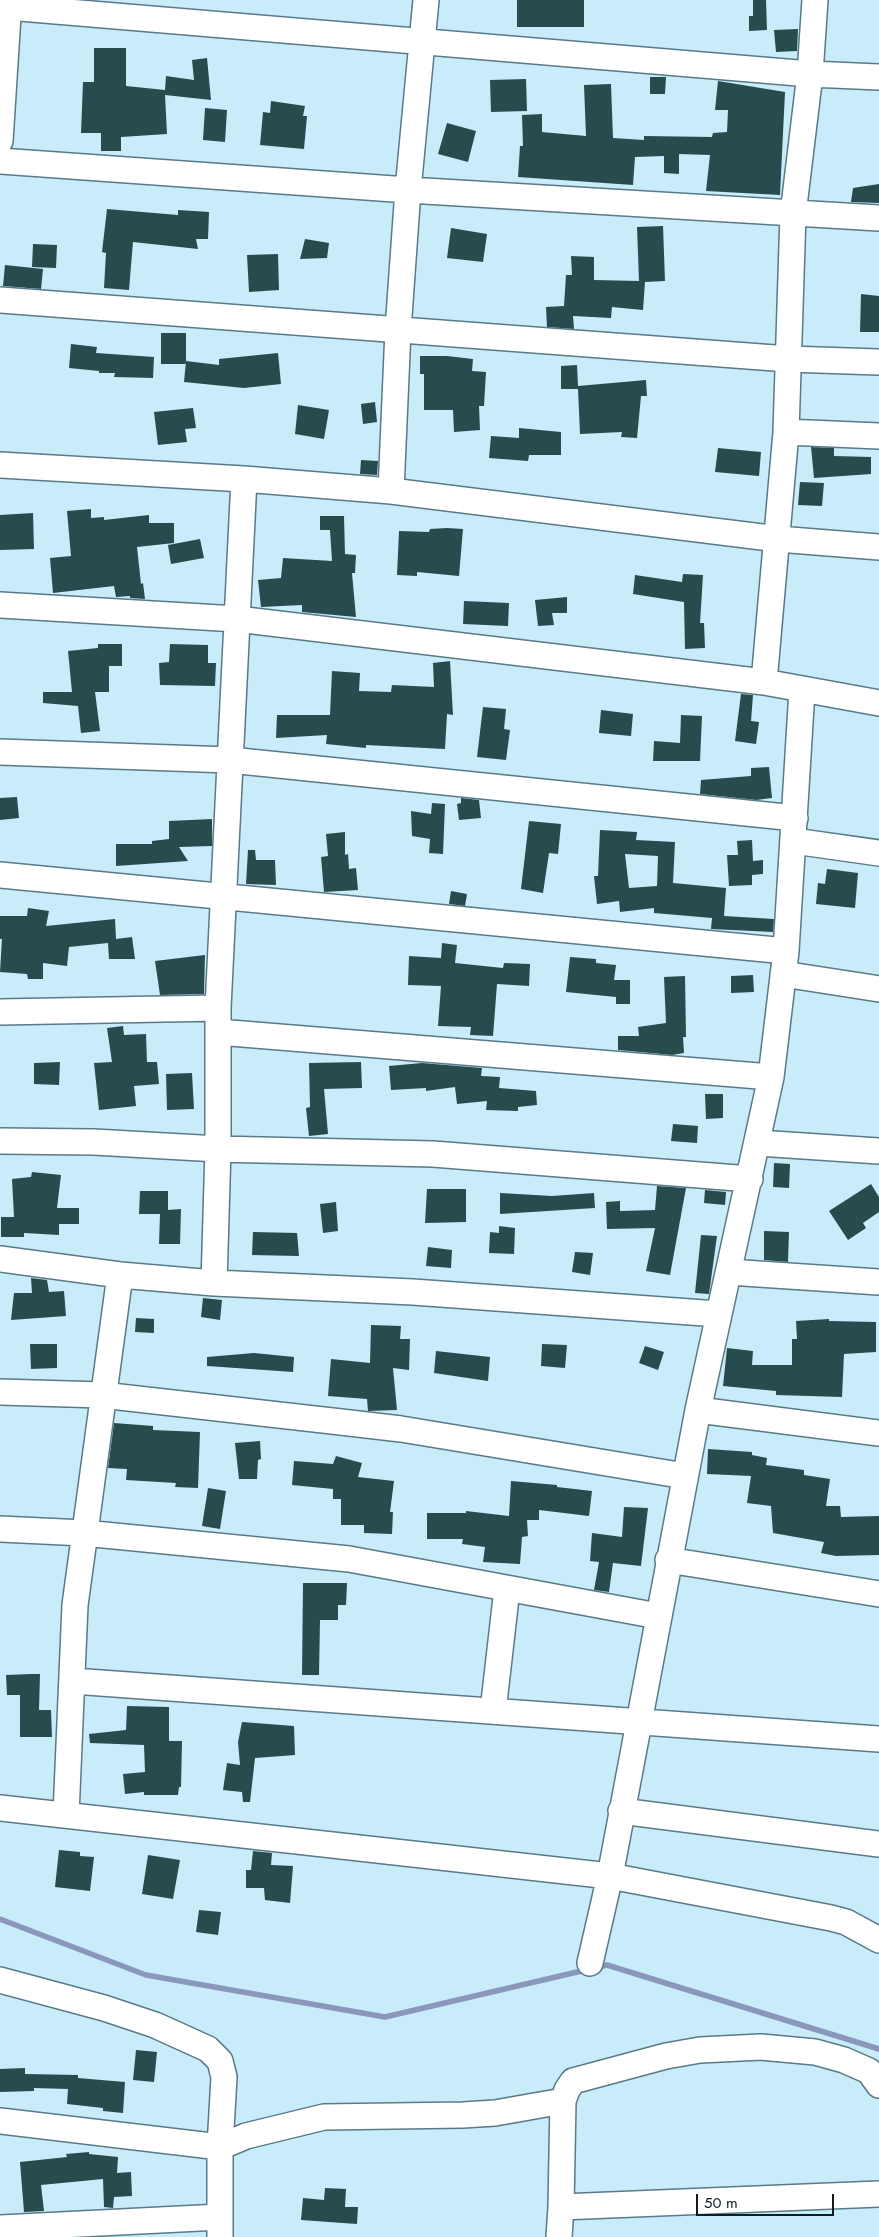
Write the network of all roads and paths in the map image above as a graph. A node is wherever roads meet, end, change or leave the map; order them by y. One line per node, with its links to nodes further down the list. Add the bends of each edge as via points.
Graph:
1 (426, 0): 4 (street)
2 (815, 0): 5 (street)
3 (8, 4): 4 (street); 7 (street)
4 (424, 43): 5 (street); 9 (street)
5 (810, 74): 6 (street); 10 (street)
6 (879, 77)
7 (0, 141)
8 (0, 162): 9 (street)
9 (408, 190): 10 (street); 13 (street)
10 (794, 214): 11 (street); 14 (street)
11 (879, 218)
12 (0, 300): 13 (street)
13 (398, 330): 14 (street); 20 (street)
14 (788, 359): 15 (street); 16 (street)
15 (879, 362)
16 (786, 432): 17 (street); 21 (street)
17 (879, 436)
18 (0, 465): 19 (street)
19 (244, 479): 20 (street); 24 (street)
20 (391, 491): 21 (street)
21 (778, 539): 22 (street); 25 (street)
22 (879, 547)
23 (0, 605): 24 (street)
24 (237, 619): 25 (street); 29 (street)
25 (764, 682): 26 (street)
26 (802, 690): 27 (street); 30 (street)
27 (879, 703)
28 (0, 752): 29 (street)
29 (230, 760): 30 (street); 33 (street)
30 (795, 830): 31 (street); 34 (street)
31 (879, 853)
32 (0, 875): 33 (street)
33 (223, 895): 34 (street); 37 (street)
34 (784, 962): 35 (street); 38 (street)
35 (879, 989)
36 (0, 1012): 37 (street)
37 (218, 1020): 38 (street); 41 (street)
38 (771, 1078): 40 (street)
39 (0, 1141): 41 (street)
40 (758, 1143): 42 (street); 43 (street)
41 (218, 1149): 43 (street, via 470,1156); 48 (street)
42 (879, 1150)
43 (750, 1179): 45 (street)
44 (0, 1259): 46 (street)
45 (729, 1272): 47 (street); 49 (street)
46 (120, 1275): 48 (street); 51 (street)
47 (879, 1282)
48 (214, 1283): 49 (street, via 413,1292)
49 (718, 1314): 52 (street)
50 (0, 1392): 51 (street)
51 (102, 1395): 54 (street, via 401,1429); 56 (street)
52 (698, 1410): 53 (street); 54 (street)
53 (879, 1433)
54 (685, 1476): 57 (street)
55 (0, 1529): 56 (street)
56 (84, 1533): 58 (street, via 388,1564); 61 (street, via 75,1605)
57 (668, 1560): 59 (street); 60 (street)
58 (507, 1589): 60 (street); 62 (street)
59 (879, 1594)
60 (658, 1616): 63 (street)
61 (73, 1681): 62 (street); 67 (street)
62 (493, 1711): 63 (street)
63 (639, 1721): 64 (street); 66 (street)
64 (879, 1739)
65 (0, 1808): 67 (street)
66 (621, 1811): 68 (street); 69 (street)
67 (66, 1815): 69 (street)
68 (879, 1844)
69 (610, 1876): 70 (street, via 831,1918 846,1922); 71 (street)
70 (879, 1940)
71 (590, 1963)
72 (0, 1980): 76 (street, via 155,2025 208,2050 220,2060 224,2072)
73 (879, 2085): 74 (street, via 869,2071 815,2052 729,2048 666,2056 578,2079 569,2085)
74 (564, 2101): 76 (street, via 463,2116 324,2117 246,2136); 78 (street)
75 (0, 2121): 76 (street)
76 (220, 2147): 79 (street)
77 (879, 2194): 78 (street)
78 (561, 2207): 81 (street)
79 (220, 2227): 80 (street)
80 (0, 2228)
81 (559, 2237)

